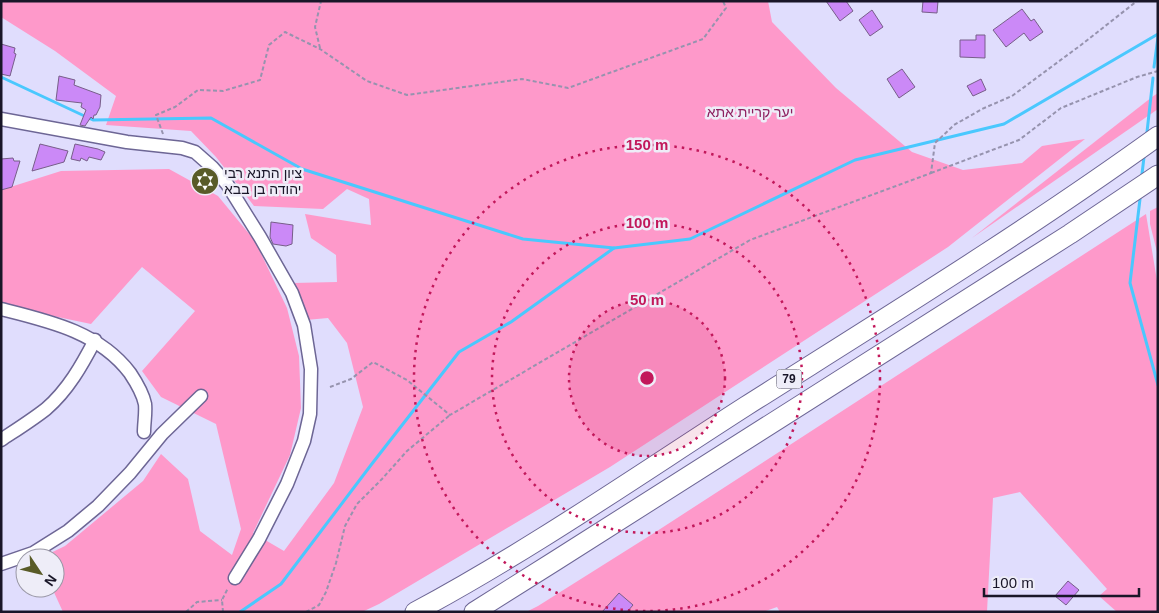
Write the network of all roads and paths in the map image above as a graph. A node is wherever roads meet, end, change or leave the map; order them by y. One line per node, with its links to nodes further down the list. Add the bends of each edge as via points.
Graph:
1 (321, 1): 4 (path, via 315,27)
2 (723, 1): 4 (path, via 726,8 703,39 568,88 522,79 407,95 367,81)
3 (1137, 1): 9 (path, via 1012,96 954,125 935,143)
4 (320, 48): 8 (path, via 285,32 268,45 260,80 223,92 198,90 175,107 156,114)
5 (1158, 71): 9 (path, via 1060,108 1019,140)
6 (1, 119): 8 (street, via 127,142)
7 (1158, 136): 26 (highway, 79, via 983,256 536,540)
8 (167, 145): 21 (street, via 195,152 227,184 292,293 304,325 311,368 310,414 304,441 287,484)
9 (931, 173): 17 (path, via 750,240)
10 (1158, 175): 12 (highway, 79)
11 (1158, 184): 12 (highway)
12 (1070, 234): 27 (highway, 79)
13 (1, 309): 14 (street, via 52,322)
14 (95, 340): 18 (street, via 119,359 136,381 144,404); 19 (street, via 68,386 46,409)
15 (330, 387): 17 (path, via 351,379 372,362 407,380)
16 (201, 396): 20 (street, via 98,506 68,531 33,553)
17 (450, 415): 25 (path, via 407,451 357,504 345,526 326,592 318,605)
18 (144, 432)
19 (1, 440)
20 (1, 564)
21 (235, 578): 22 (path)
22 (222, 600): 23 (path, via 197,602); 24 (path)
23 (186, 612)
24 (223, 612)
25 (306, 612)
26 (414, 612)
27 (474, 612)

